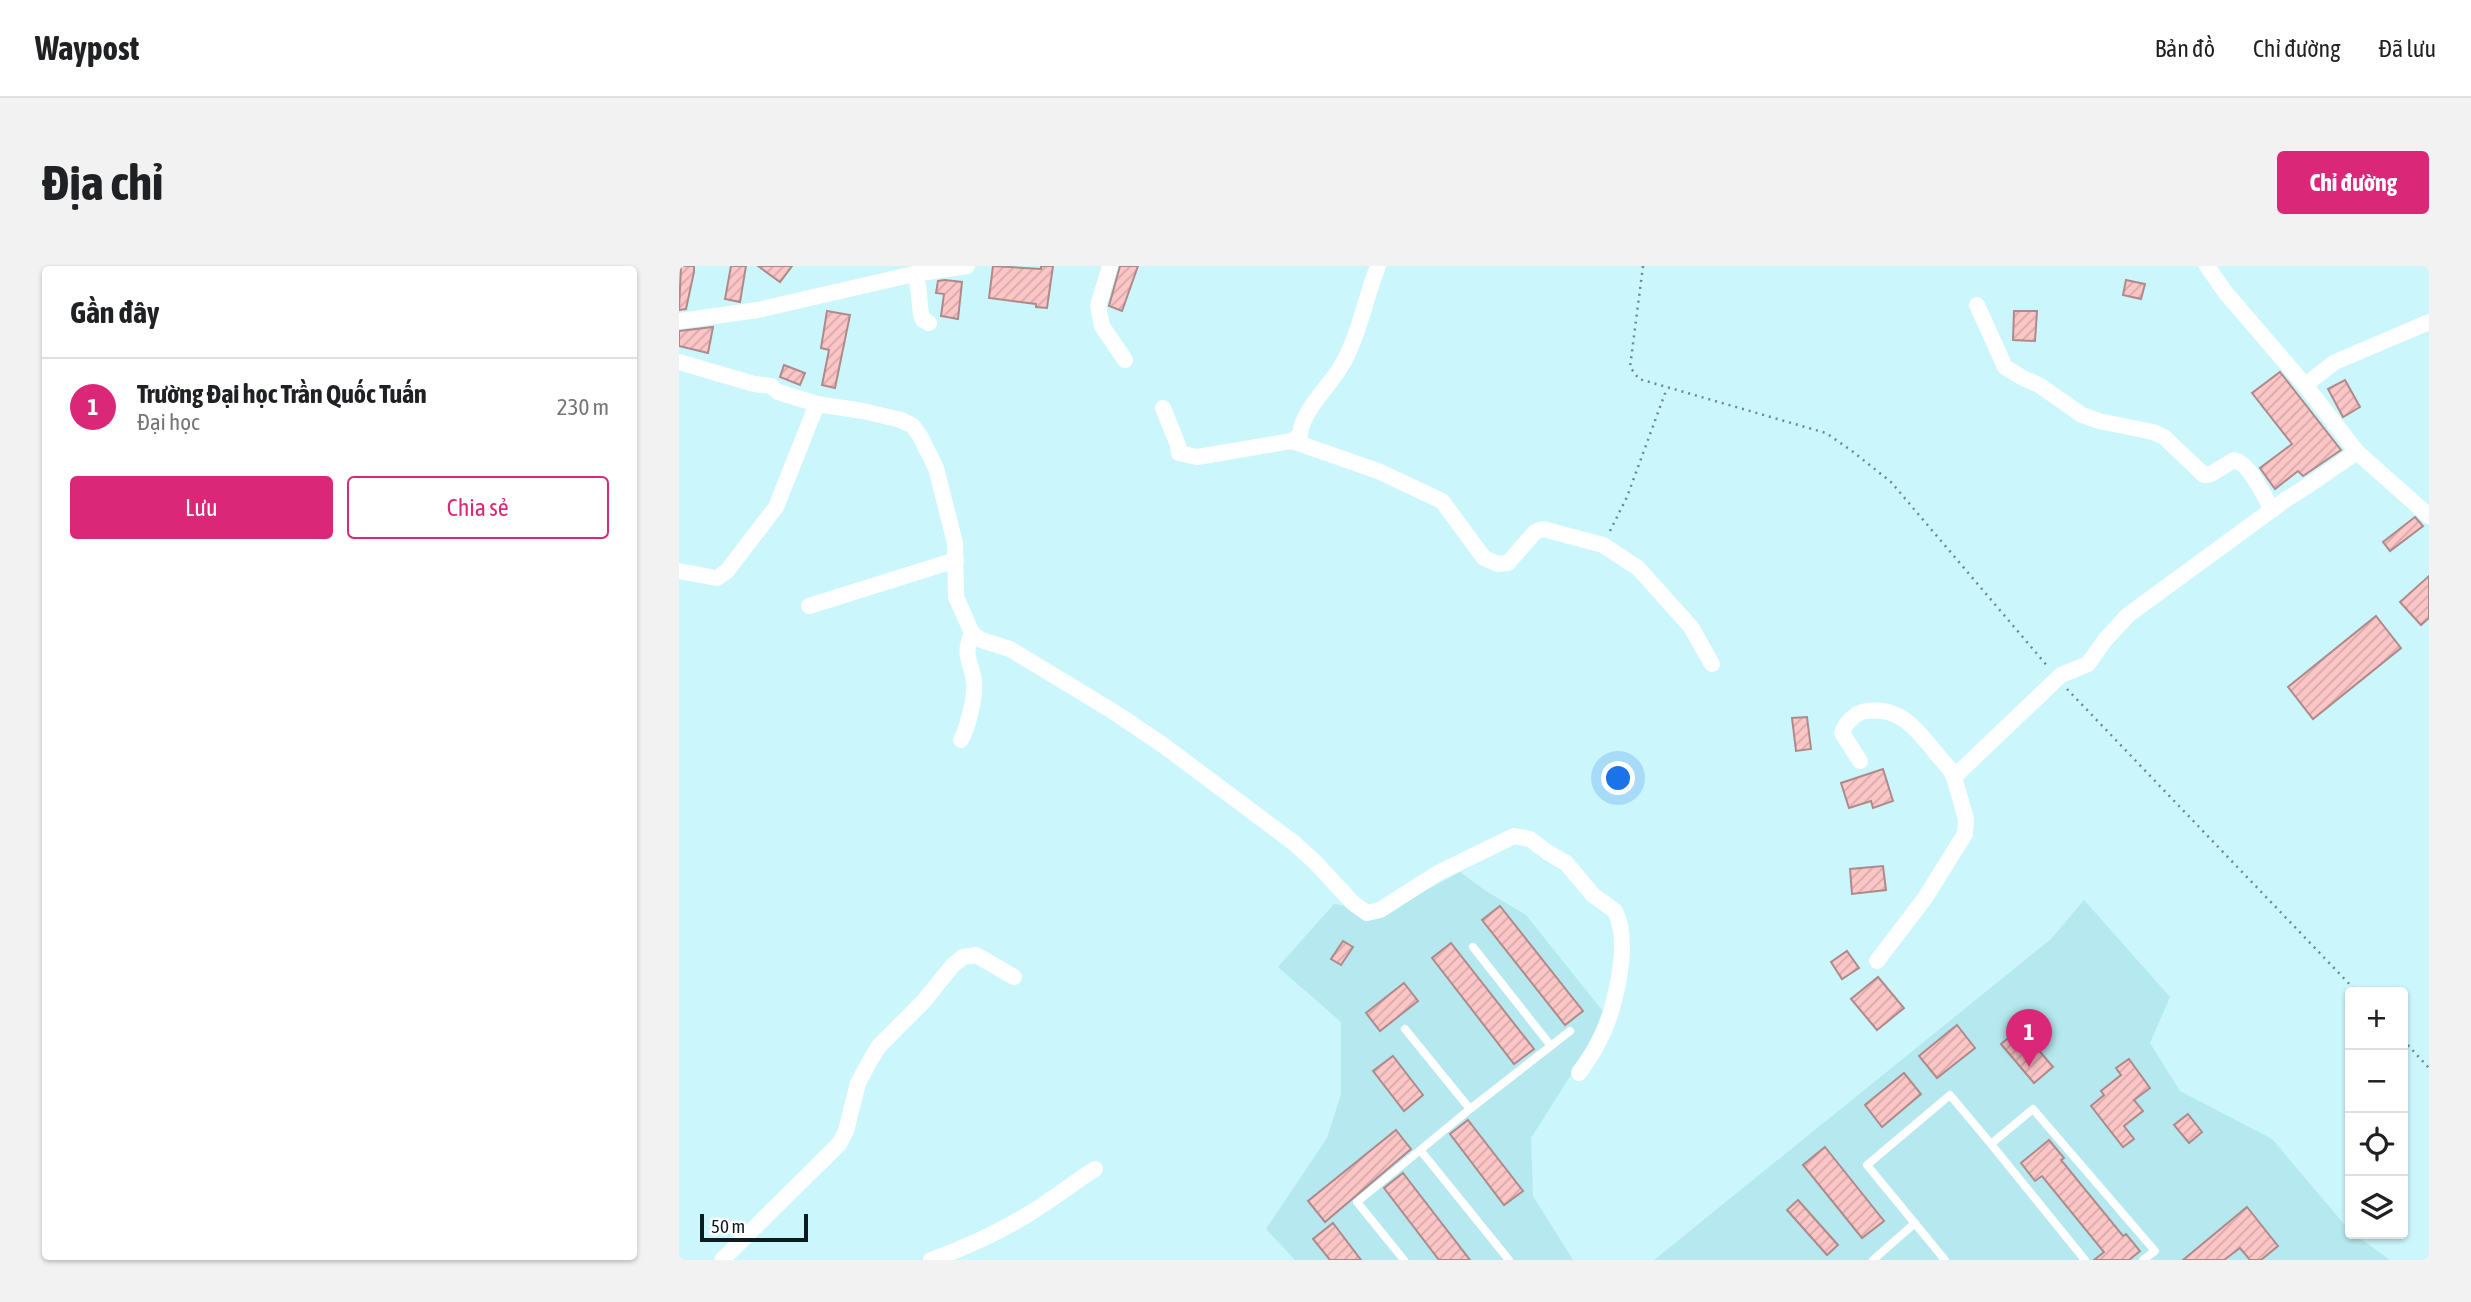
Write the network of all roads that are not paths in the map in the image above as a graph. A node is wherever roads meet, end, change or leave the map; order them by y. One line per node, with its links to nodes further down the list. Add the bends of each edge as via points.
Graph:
1 (967, 266): 5 (street)
2 (1110, 266): 10 (street, via 1098,306 1102,326)
3 (1378, 266): 15 (street, via 1346,355 1312,406 1300,435)
4 (2207, 266): 12 (street)
5 (914, 274): 7 (street, via 758,310); 9 (street, via 920,311)
6 (1977, 305): 17 (street, via 2011,372 2082,415 2164,437 2204,475 2239,461)
7 (679, 321)
8 (2429, 322): 12 (street, via 2335,362)
9 (929, 323)
10 (1125, 359)
11 (679, 362): 13 (street, via 771,386 778,393)
12 (2305, 385): 16 (street)
13 (817, 404): 19 (street, via 901,420 916,430 936,468); 20 (street, via 776,508 727,571 717,578)
14 (1163, 408): 15 (street, via 1179,453 1186,457)
15 (1292, 441): 23 (street, via 1378,471 1442,501 1484,558 1498,564 1508,563 1543,529 1603,545 1638,568 1691,627)
16 (2357, 452): 17 (street); 18 (street)
17 (2272, 510): 26 (street, via 2128,615 2088,664 2057,678)
18 (2429, 516)
19 (956, 560): 21 (street); 22 (street, via 956,597)
20 (679, 571)
21 (810, 606)
22 (972, 633): 24 (street, via 966,653 973,695); 33 (street, via 1024,657 1163,745 1294,843 1367,913 1380,910 1510,836 1530,839 1566,863 1593,895 1615,911 1621,950 1613,1004 1597,1046)
23 (1712, 664)
24 (961, 740)
25 (1860, 761): 26 (street, via 1842,733 1845,725 1864,712 1895,713 1909,722)
26 (1954, 777): 28 (street, via 1966,819 1965,834 1925,898)
27 (1473, 947): 32 (lane)
28 (1877, 961)
29 (1014, 977): 39 (street, via 976,955 953,965 879,1046 858,1083 839,1144)
30 (1405, 1029): 34 (lane)
31 (1570, 1031): 32 (lane)
32 (1551, 1046): 34 (lane)
33 (1579, 1073)
34 (1471, 1109): 36 (lane)
35 (1991, 1143): 38 (lane, via 1950,1095 1867,1165); 45 (lane); 46 (lane, via 2033,1109 2155,1251)
36 (1421, 1151): 41 (lane, via 1357,1202); 42 (lane)
37 (1095, 1169): 40 (street, via 986,1237)
38 (1916, 1223): 43 (lane); 44 (lane)
39 (722, 1260)
40 (931, 1260)
41 (1404, 1260)
42 (1509, 1260)
43 (1873, 1260)
44 (1945, 1260)
45 (2085, 1260)
46 (2143, 1260)

